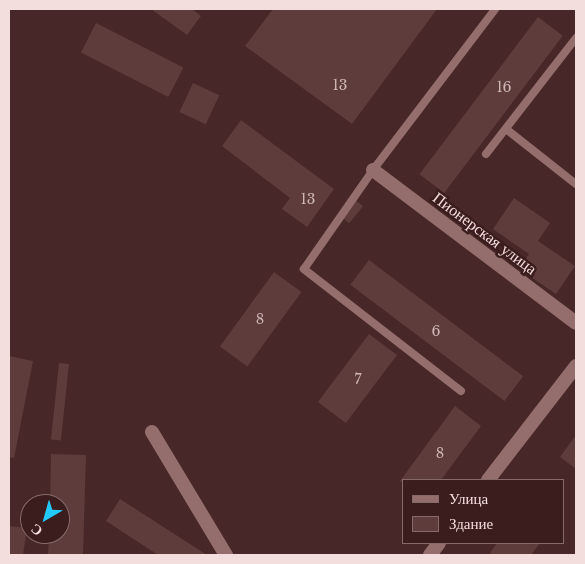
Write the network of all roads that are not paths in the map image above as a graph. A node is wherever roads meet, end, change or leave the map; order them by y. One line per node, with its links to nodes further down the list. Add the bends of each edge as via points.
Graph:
1 (495, 9): 5 (lane)
2 (576, 38): 3 (lane)
3 (506, 129): 4 (lane); 6 (lane)
4 (486, 154)
5 (373, 170): 7 (street, Пионерская улица); 9 (lane, via 304,269)
6 (576, 184)
7 (576, 323)
8 (576, 366): 11 (street)
9 (461, 391)
10 (152, 432): 13 (street)
11 (489, 479)
12 (438, 544): 14 (street)
13 (226, 555)
14 (430, 555)

